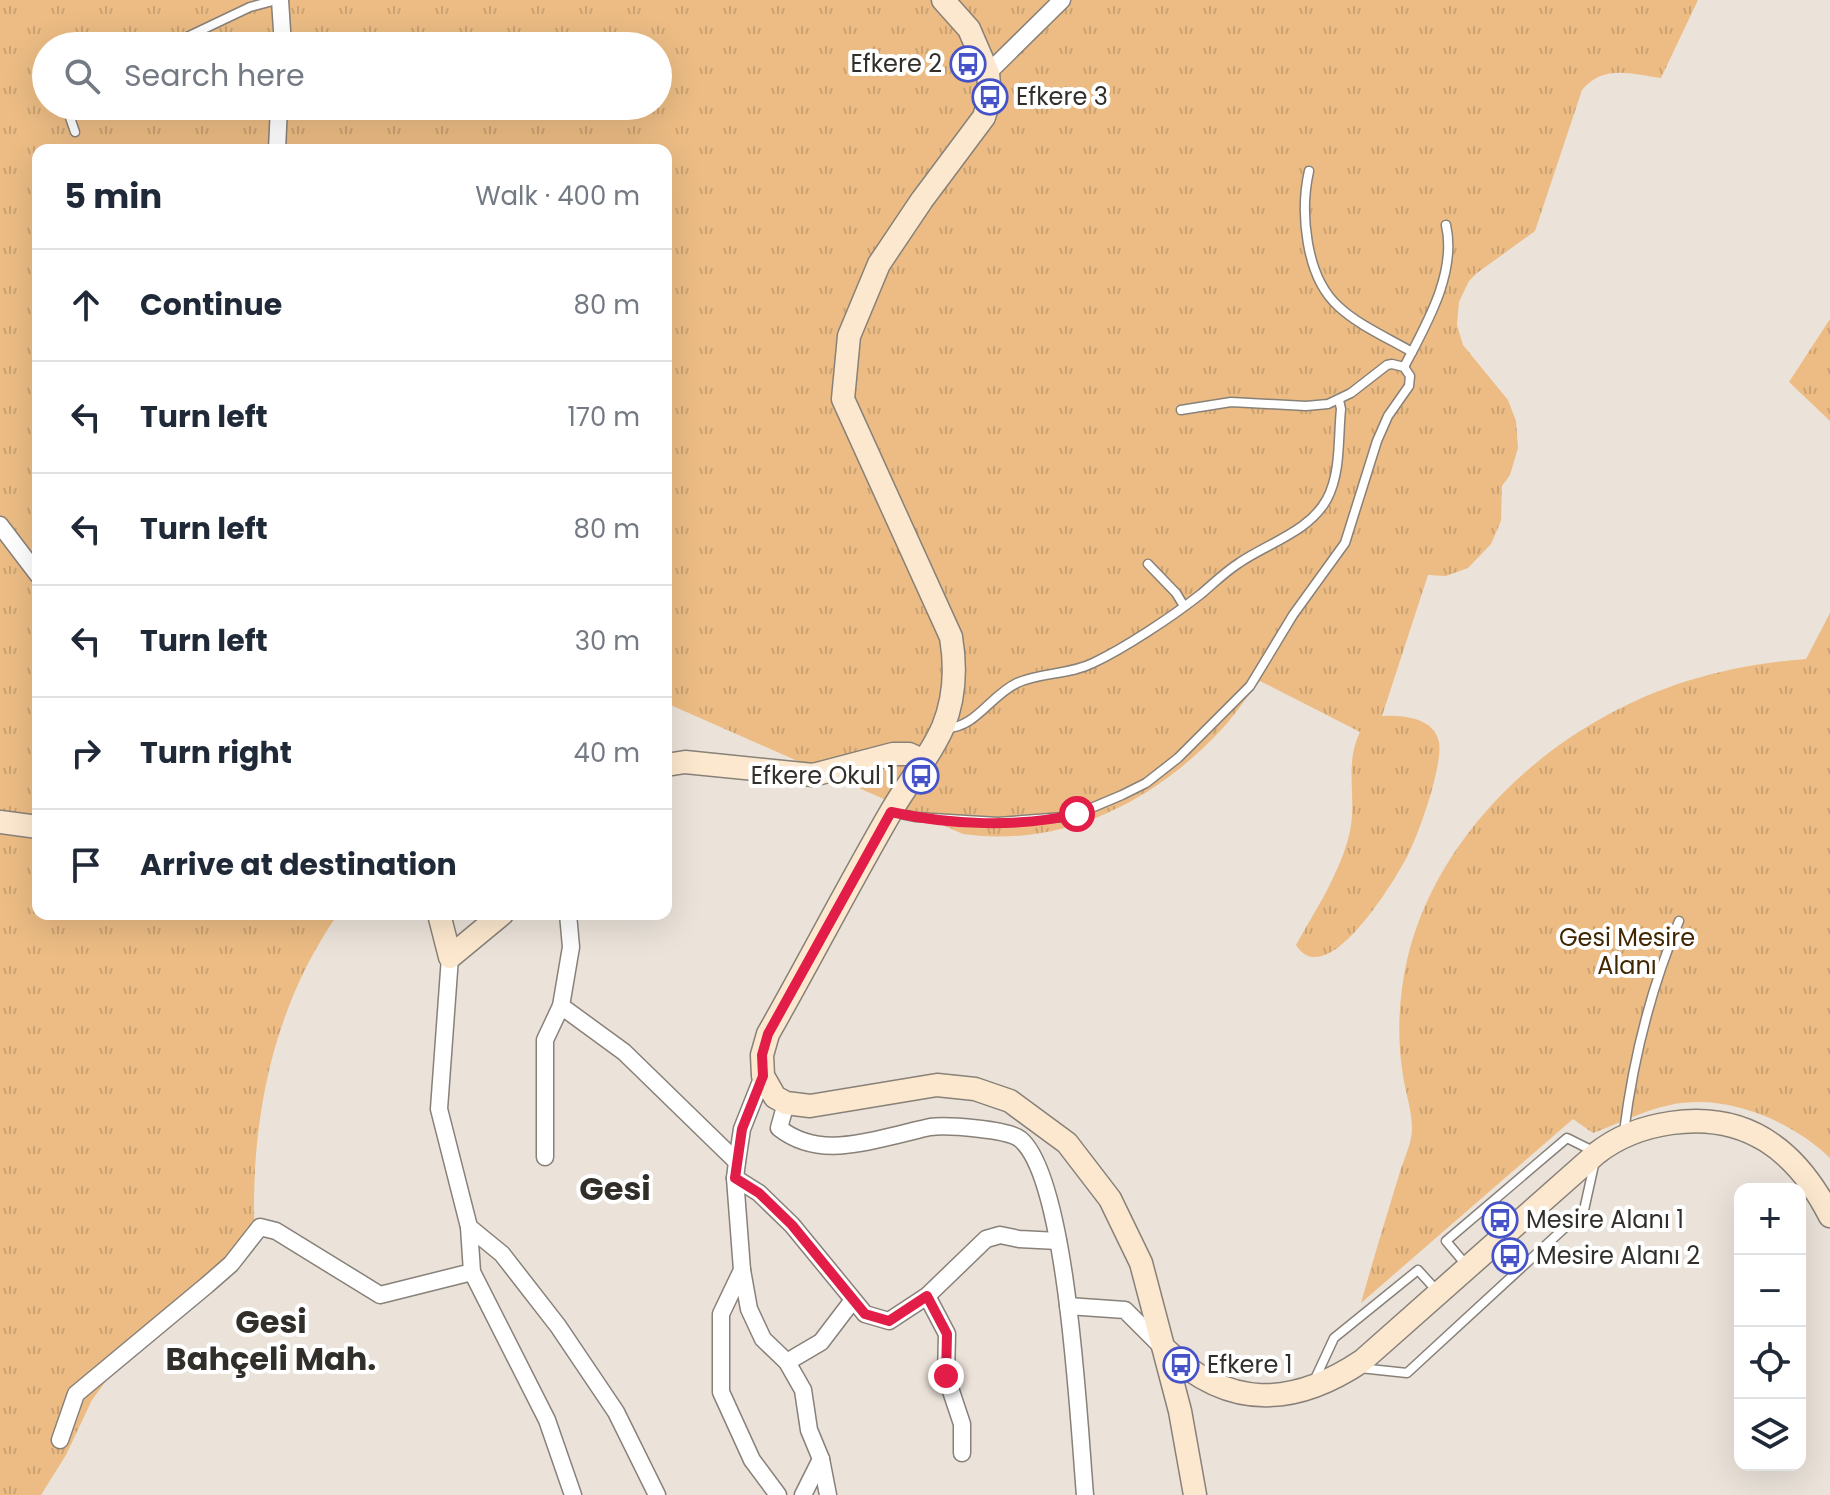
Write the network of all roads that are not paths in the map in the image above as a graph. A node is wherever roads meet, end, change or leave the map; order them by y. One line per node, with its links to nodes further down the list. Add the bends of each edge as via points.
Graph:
1 (943, 0): 6 (street, via 969,29)
2 (1062, 0): 6 (street)
3 (273, 1): 4 (lane); 5 (street)
4 (197, 32)
5 (280, 32)
6 (988, 73): 21 (street, via 990,97 984,117 879,264 849,336 843,399 951,637 953,694)
7 (71, 120): 9 (lane)
8 (278, 120): 10 (street)
9 (75, 132)
10 (277, 144)
11 (1309, 171): 13 (lane, via 1304,227 1327,294 1338,307)
12 (1446, 225): 13 (lane, via 1447,264)
13 (1412, 352): 14 (lane)
14 (1404, 367): 15 (lane, via 1387,365); 24 (lane, via 1409,386 1377,441 1345,543 1250,686 1178,758 1146,783 1064,817 998,822)
15 (1339, 400): 16 (lane, via 1306,406 1231,402); 20 (lane, via 1335,477 1323,504 1302,526 1242,560)
16 (1181, 410)
17 (0, 525): 19 (street)
18 (1148, 564): 20 (lane)
19 (32, 567)
20 (1184, 606): 21 (lane, via 1096,662 1024,680 994,697 968,723)
21 (942, 728): 22 (street)
22 (924, 761): 23 (street, via 893,754 813,775); 24 (street)
23 (672, 764)
24 (891, 812): 33 (street, via 768,1034)
25 (0, 822): 26 (street)
26 (32, 826)
27 (441, 920): 31 (street)
28 (495, 920): 31 (street)
29 (569, 920): 32 (street, via 571,947)
30 (1679, 921): 35 (lane, via 1646,1021)
31 (450, 957): 40 (street, via 439,1109)
32 (561, 1006): 37 (street, via 545,1040); 38 (street, via 624,1052)
33 (763, 1076): 34 (street, via 775,1097); 38 (street, via 742,1129)
34 (786, 1103): 41 (street, via 779,1128 810,1146 856,1145 932,1127 981,1128 1019,1138 1034,1158); 49 (street, via 810,1106 937,1085 975,1089 1010,1101 1067,1143 1110,1199 1141,1263)
35 (1623, 1137): 36 (street); 39 (street, via 1646,1127 1693,1120 1725,1123 1756,1134 1783,1152 1814,1185)
36 (1597, 1153): 42 (street); 42 (lane, via 1567,1138 1446,1241); 51 (lane, via 1584,1210 1407,1373)
37 (545, 1157)
38 (736, 1170): 43 (street); 47 (street, via 792,1225)
39 (1830, 1216)
40 (469, 1227): 44 (street); 57 (street, via 502,1254 558,1326 616,1412)
41 (1058, 1241): 46 (street, via 1000,1235 986,1239); 48 (street)
42 (1468, 1267): 45 (street)
43 (742, 1270): 50 (street, via 749,1309 763,1339); 58 (street, via 721,1314 721,1392 752,1460)
44 (472, 1272): 53 (street, via 380,1295 276,1231 260,1227 219,1275 76,1394); 56 (street, via 547,1420)
45 (1439, 1292): 51 (street); 52 (lane, via 1418,1270 1334,1338)
46 (927, 1296): 47 (street, via 889,1321 865,1314); 54 (street, via 947,1334 946,1376 962,1424)
47 (853, 1300): 50 (street, via 821,1342)
48 (1068, 1306): 49 (street, via 1125,1310); 61 (street)
49 (1164, 1348): 52 (street, via 1218,1387 1259,1396); 62 (street)
50 (787, 1362): 55 (street, via 803,1390 809,1430)
51 (1353, 1367): 52 (street)
52 (1311, 1388)
53 (60, 1440)
54 (962, 1453)
55 (821, 1459): 59 (street); 60 (street)
56 (573, 1495)
57 (657, 1495)
58 (778, 1495)
59 (803, 1495)
60 (828, 1495)
61 (1085, 1495)
62 (1195, 1495)

